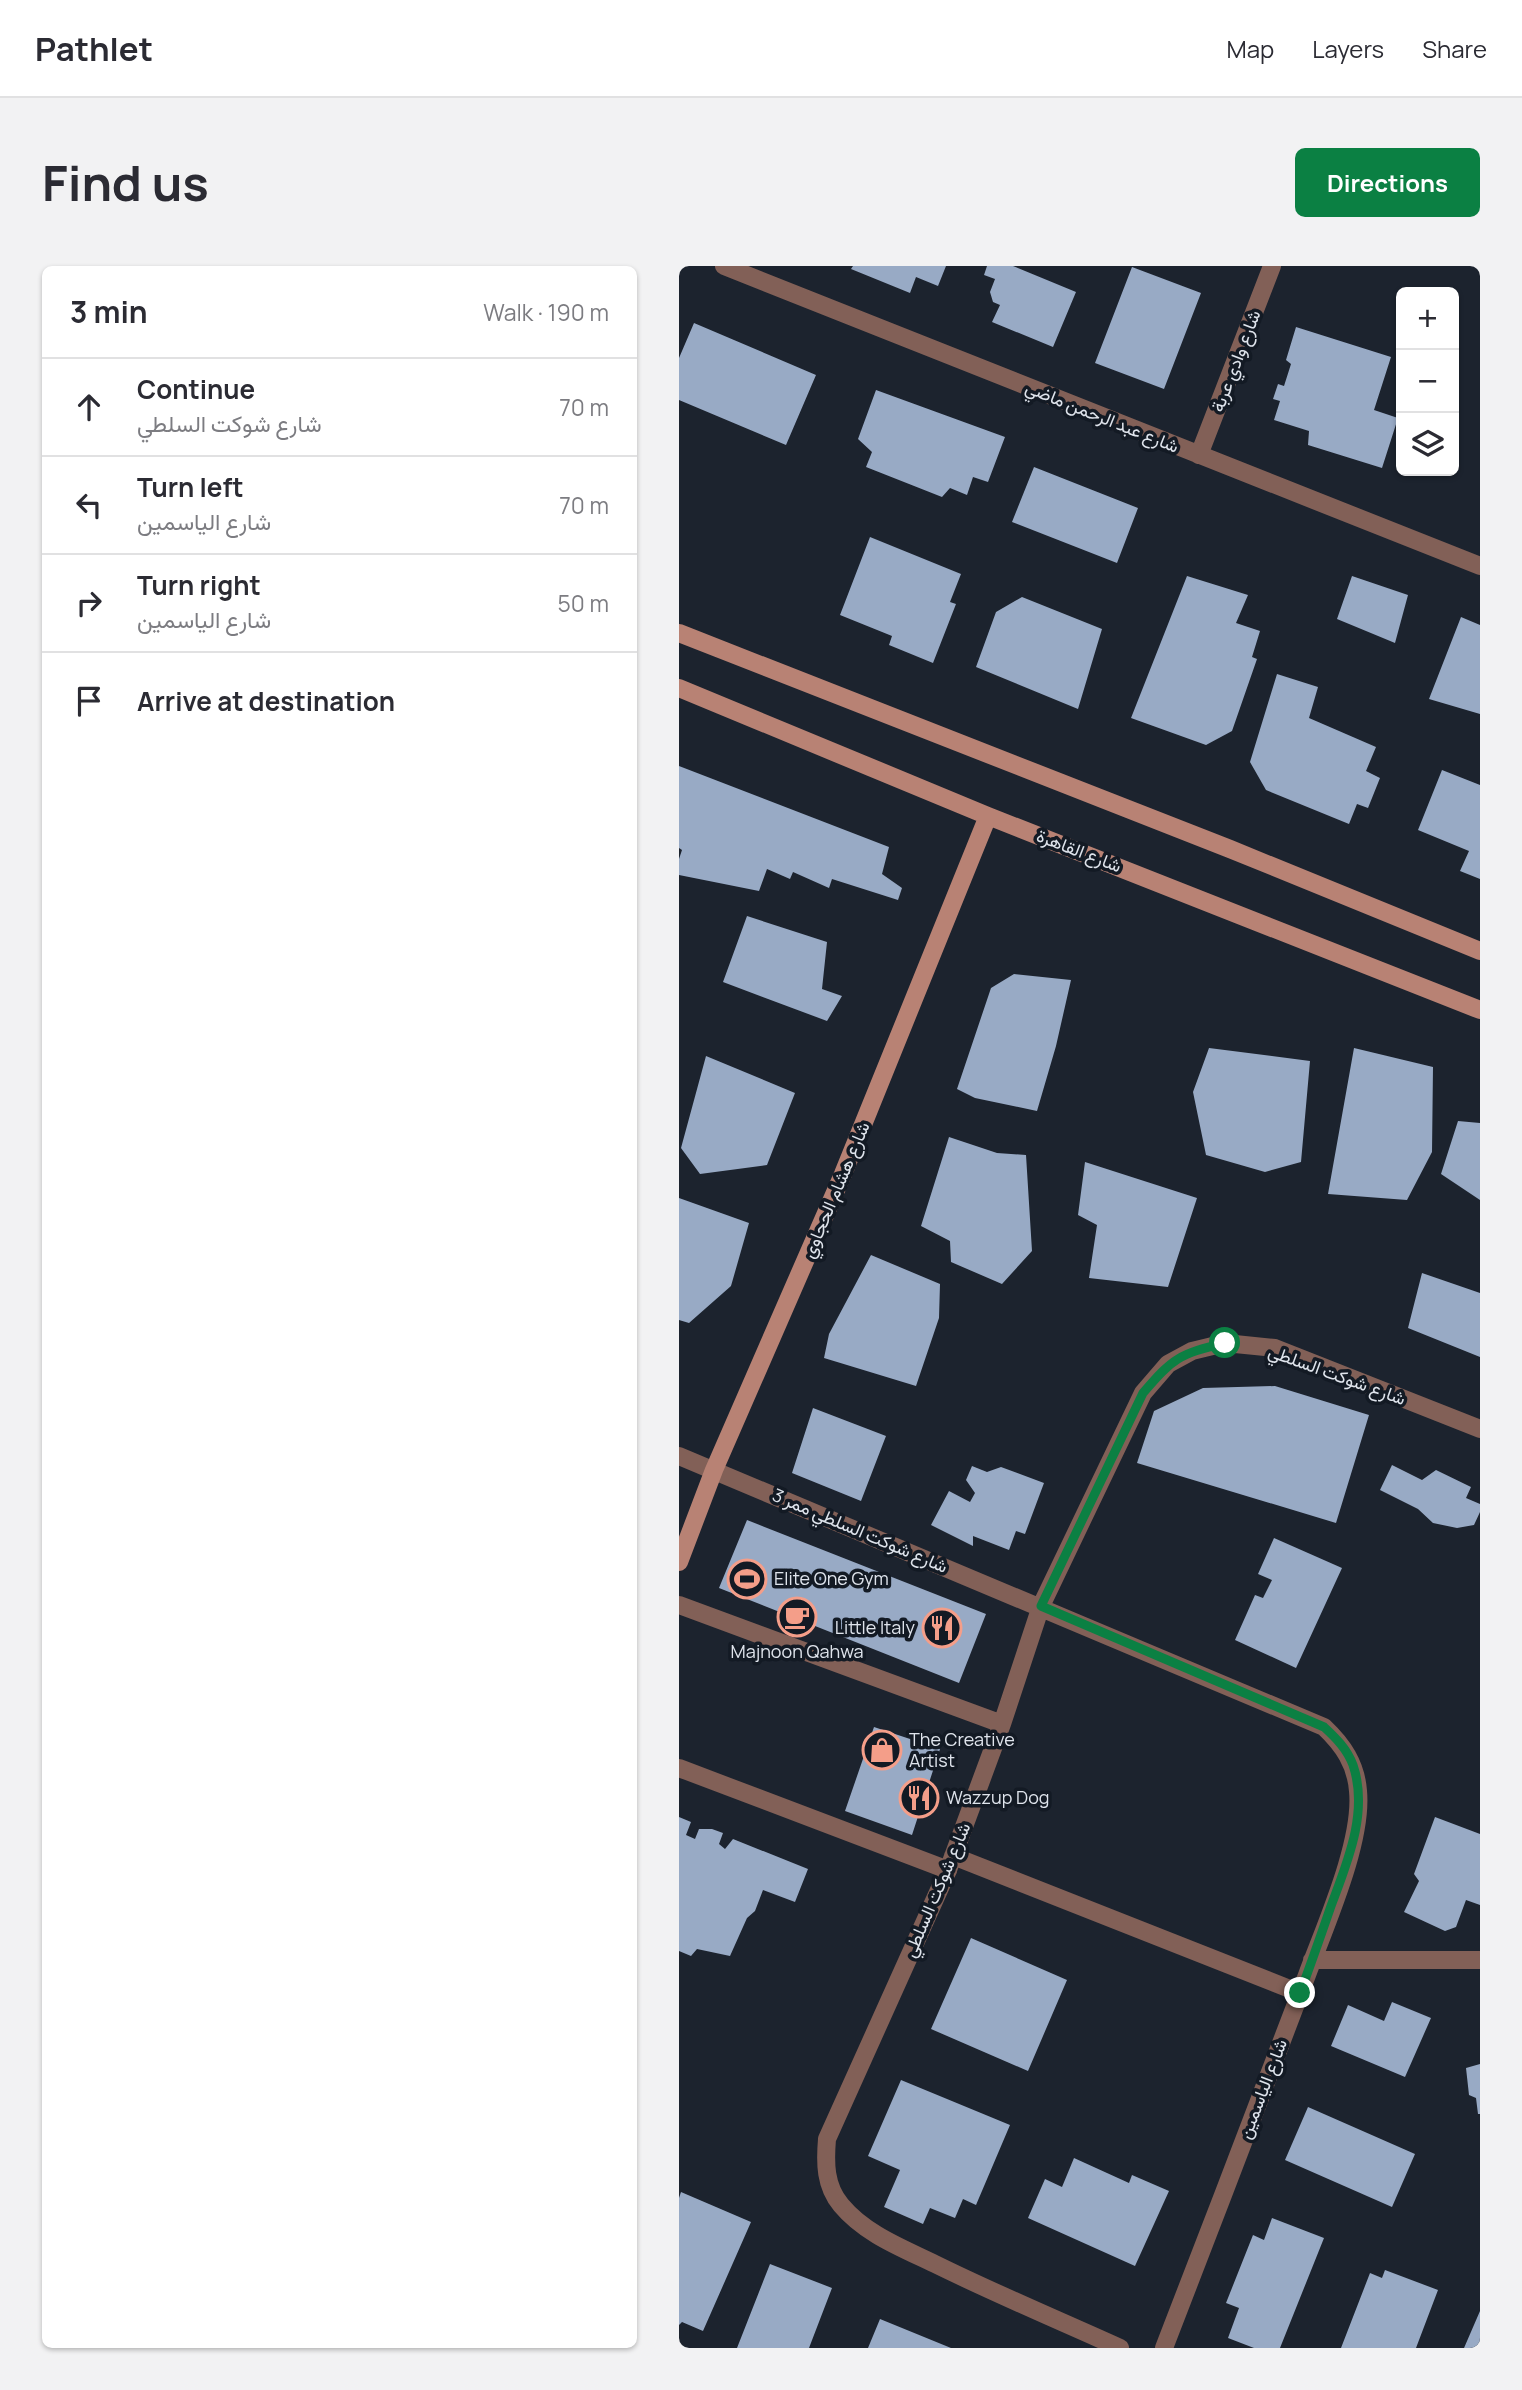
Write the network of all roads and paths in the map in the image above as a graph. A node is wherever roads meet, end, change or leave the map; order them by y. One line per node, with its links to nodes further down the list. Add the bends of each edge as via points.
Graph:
1 (724, 266): 3 (street, شارع عبد الرحمن ماضي)
2 (1272, 266): 3 (street, شارع وادي عربة)
3 (1199, 455): 4 (street, شارع عبد الرحمن ماضي)
4 (1480, 566)
5 (679, 633): 8 (main road)
6 (679, 688): 7 (main road, شارع القاهرة)
7 (988, 816): 9 (main road, شارع القاهرة); 12 (main road, شارع هشام الحجاوي, via 843,1174)
8 (1480, 951)
9 (1480, 1010)
10 (1480, 1429): 15 (street, شارع شوكت السلطي, via 1275,1348 1225,1343 1192,1351 1168,1364 1143,1393)
11 (679, 1456): 12 (street, شارع شوكت السلطي ممر 3)
12 (715, 1470): 13 (main road, شارع هشام الحجاوي); 15 (street, شارع شوكت السلطي ممر 3)
13 (679, 1562)
14 (679, 1605): 16 (street)
15 (1041, 1606): 16 (street, شارع شوكت السلطي); 19 (street, شارع الياسمين, via 1324,1727 1341,1743 1353,1765 1358,1792 1356,1828)
16 (1002, 1724): 18 (street, شارع شوكت السلطي)
17 (679, 1768): 18 (street)
18 (951, 1863): 21 (street); 22 (street, شارع شوكت السلطي, via 827,2139 831,2189 839,2204 879,2237)
19 (1312, 1960): 20 (street); 21 (street, شارع الياسمين)
20 (1480, 1960)
21 (1300, 1993): 23 (street, شارع الياسمين)
22 (1120, 2348)
23 (1164, 2348)

